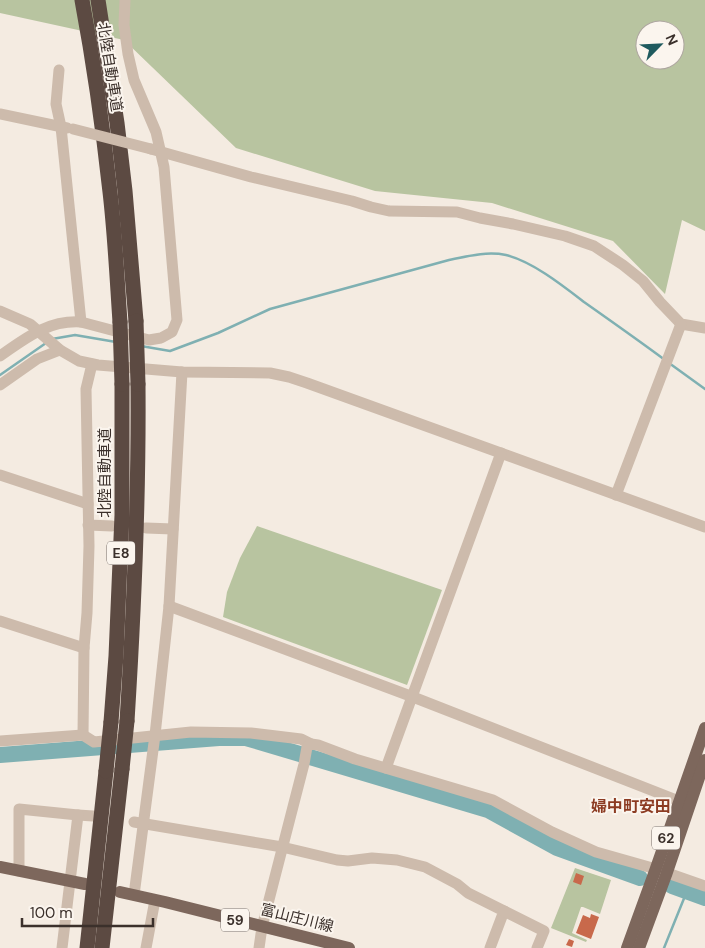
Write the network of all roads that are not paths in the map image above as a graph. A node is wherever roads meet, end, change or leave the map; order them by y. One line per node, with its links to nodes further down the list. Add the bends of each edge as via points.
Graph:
1 (82, 0): 31 (highway, 北陸自動車道 / E8, bridge, via 110,193 120,322 122,515 116,647)
2 (98, 0): 31 (highway, 北陸自動車道 / E8, bridge, via 126,200 138,384 134,593)
3 (125, 0): 7 (street, via 128,54 134,80 156,132)
4 (59, 70): 6 (street, via 56,104)
5 (0, 114): 6 (street)
6 (61, 127): 7 (street, bridge); 9 (street)
7 (156, 151): 9 (street, via 164,168 177,320 172,332 149,340); 10 (street, via 389,211 457,212 565,236 594,246 630,270)
8 (0, 310): 12 (street, via 30,324)
9 (81, 322): 12 (street, via 52,325)
10 (681, 324): 11 (street); 20 (street)
11 (705, 328)
12 (40, 334): 13 (street); 14 (street)
13 (60, 350): 15 (street); 17 (street, via 37,359)
14 (0, 356)
15 (92, 364): 16 (street); 21 (street, via 86,389)
16 (182, 372): 18 (street, via 270,373 289,377); 26 (street)
17 (0, 386)
18 (501, 453): 20 (street); 30 (street)
19 (0, 475): 21 (street)
20 (616, 495): 24 (street)
21 (88, 504): 22 (street)
22 (88, 525): 23 (street); 29 (street)
23 (112, 526)
24 (705, 527)
25 (146, 528): 26 (street)
26 (173, 529): 27 (street)
27 (169, 606): 30 (street); 34 (street)
28 (0, 621): 29 (street)
29 (84, 648): 33 (street)
30 (413, 697): 38 (street); 39 (street)
31 (119, 722): 56 (highway, 北陸自動車道 / E8, bridge, via 106,771); 57 (highway, 北陸自動車道 / E8, bridge, via 122,769)
32 (705, 728): 39 (main road, 62)
33 (83, 734): 34 (street, via 94,742); 35 (street)
34 (155, 736): 36 (street, via 200,732 252,733 301,739); 42 (street)
35 (0, 742)
36 (309, 746): 38 (street, via 318,745); 43 (street)
37 (704, 764): 46 (main road, 62)
38 (386, 768): 46 (street, via 494,800 596,852)
39 (679, 801): 46 (main road, 62)
40 (78, 815): 41 (street); 45 (street, via 19,809); 47 (street)
41 (93, 816)
42 (139, 823): 43 (street); 51 (street)
43 (282, 847): 53 (street, via 337,860 372,858 425,867); 54 (street)
44 (0, 867): 45 (main road)
45 (19, 870): 47 (main road)
46 (661, 871): 49 (street); 63 (main road, 62); 64 (main road, 62)
47 (70, 881): 48 (main road); 55 (street)
48 (85, 884)
49 (705, 886)
50 (120, 892): 51 (main road, 富山庄川線 / 59)
51 (134, 895): 52 (main road, 富山庄川線 / 59)
52 (156, 900): 54 (main road, 富山庄川線 / 59); 58 (street)
53 (504, 911): 61 (street); 62 (street, via 544,931)
54 (262, 927): 59 (street); 60 (main road, 富山庄川線 / 59)
55 (62, 948)
56 (87, 948)
57 (102, 948)
58 (146, 948)
59 (259, 948)
60 (349, 948)
61 (490, 948)
62 (537, 948)
63 (627, 948)
64 (639, 948)

